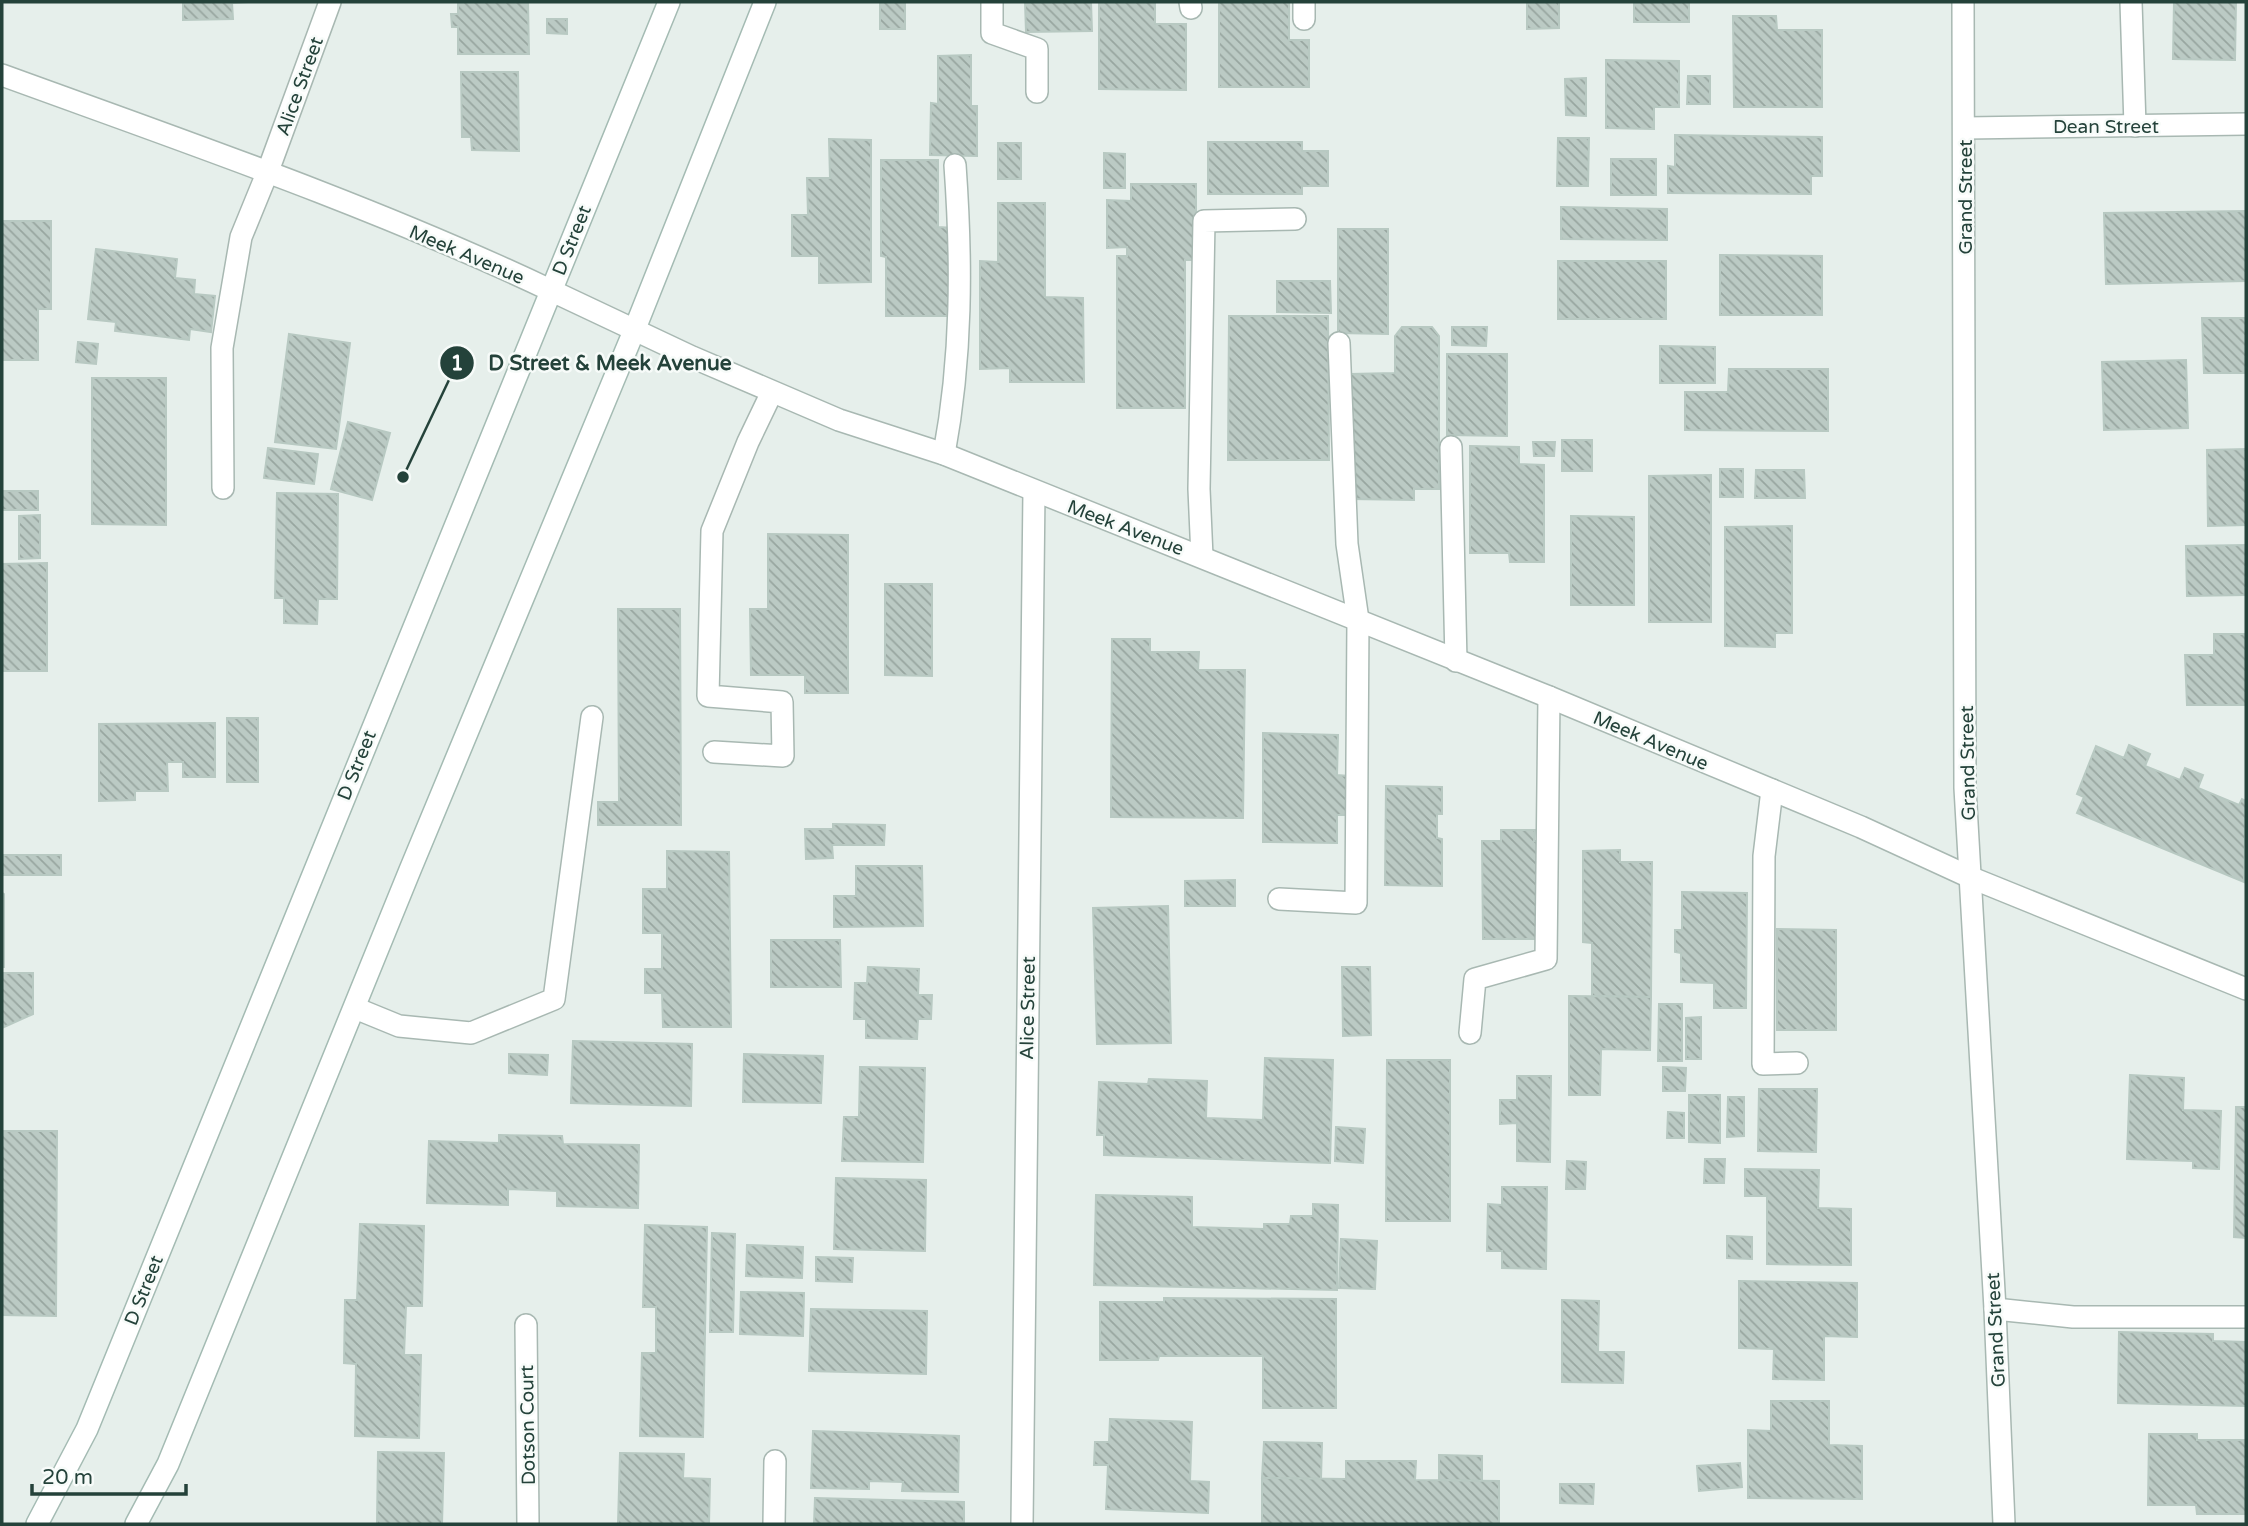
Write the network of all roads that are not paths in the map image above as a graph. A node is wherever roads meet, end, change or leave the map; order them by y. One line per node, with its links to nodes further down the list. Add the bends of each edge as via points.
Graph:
1 (330, 2): 13 (street, Alice Street)
2 (669, 2): 15 (street, D Street)
3 (765, 2): 16 (street)
4 (992, 2): 8 (street, via 992,33 1037,49)
5 (1963, 2): 11 (street, Grand Street)
6 (2131, 2): 10 (street)
7 (2, 75): 13 (street, Meek Avenue)
8 (1037, 92)
9 (2246, 124): 10 (street, Dean Street)
10 (2135, 126): 11 (street, Dean Street)
11 (1966, 128): 30 (street, Grand Street, via 1965,788)
12 (956, 165): 20 (street, via 961,323)
13 (268, 171): 15 (street, Meek Avenue); 21 (street, Alice Street, via 241,237 222,348)
14 (1295, 219): 23 (street, via 1204,221)
15 (550, 290): 16 (street, Meek Avenue); 40 (street, D Street, via 87,1429)
16 (634, 331): 18 (street, Meek Avenue); 33 (street)
17 (1339, 344): 24 (street, via 1347,544)
18 (772, 392): 20 (street, Meek Avenue, via 839,420); 28 (street, via 712,531 708,696 782,702 783,756)
19 (1451, 447): 25 (street)
20 (944, 454): 22 (street, Meek Avenue)
21 (223, 488)
22 (1034, 491): 23 (street, Meek Avenue); 44 (street, Alice Street)
23 (1202, 557): 24 (street, Meek Avenue)
24 (1358, 620): 25 (street, Meek Avenue); 31 (street, via 1356,903)
25 (1456, 661): 26 (street, Meek Avenue)
26 (1549, 697): 29 (street, Meek Avenue); 34 (street, via 1546,959 1475,979)
27 (592, 717): 33 (street, via 554,999 471,1033 398,1026)
28 (714, 752)
29 (1772, 790): 30 (street, Meek Avenue); 35 (street, via 1764,856 1763,1064)
30 (1972, 878): 32 (street, Meek Avenue); 36 (street, Grand Street)
31 (1279, 899)
32 (2246, 989)
33 (355, 1008): 41 (street, via 169,1464)
34 (1470, 1033)
35 (1797, 1063)
36 (1995, 1309): 37 (street, via 2073,1317); 45 (street, Grand Street)
37 (2246, 1317)
38 (526, 1325): 42 (street, Dotson Court)
39 (775, 1461): 43 (street)
40 (37, 1524)
41 (136, 1524)
42 (528, 1524)
43 (774, 1524)
44 (1022, 1524)
45 (2004, 1524)

